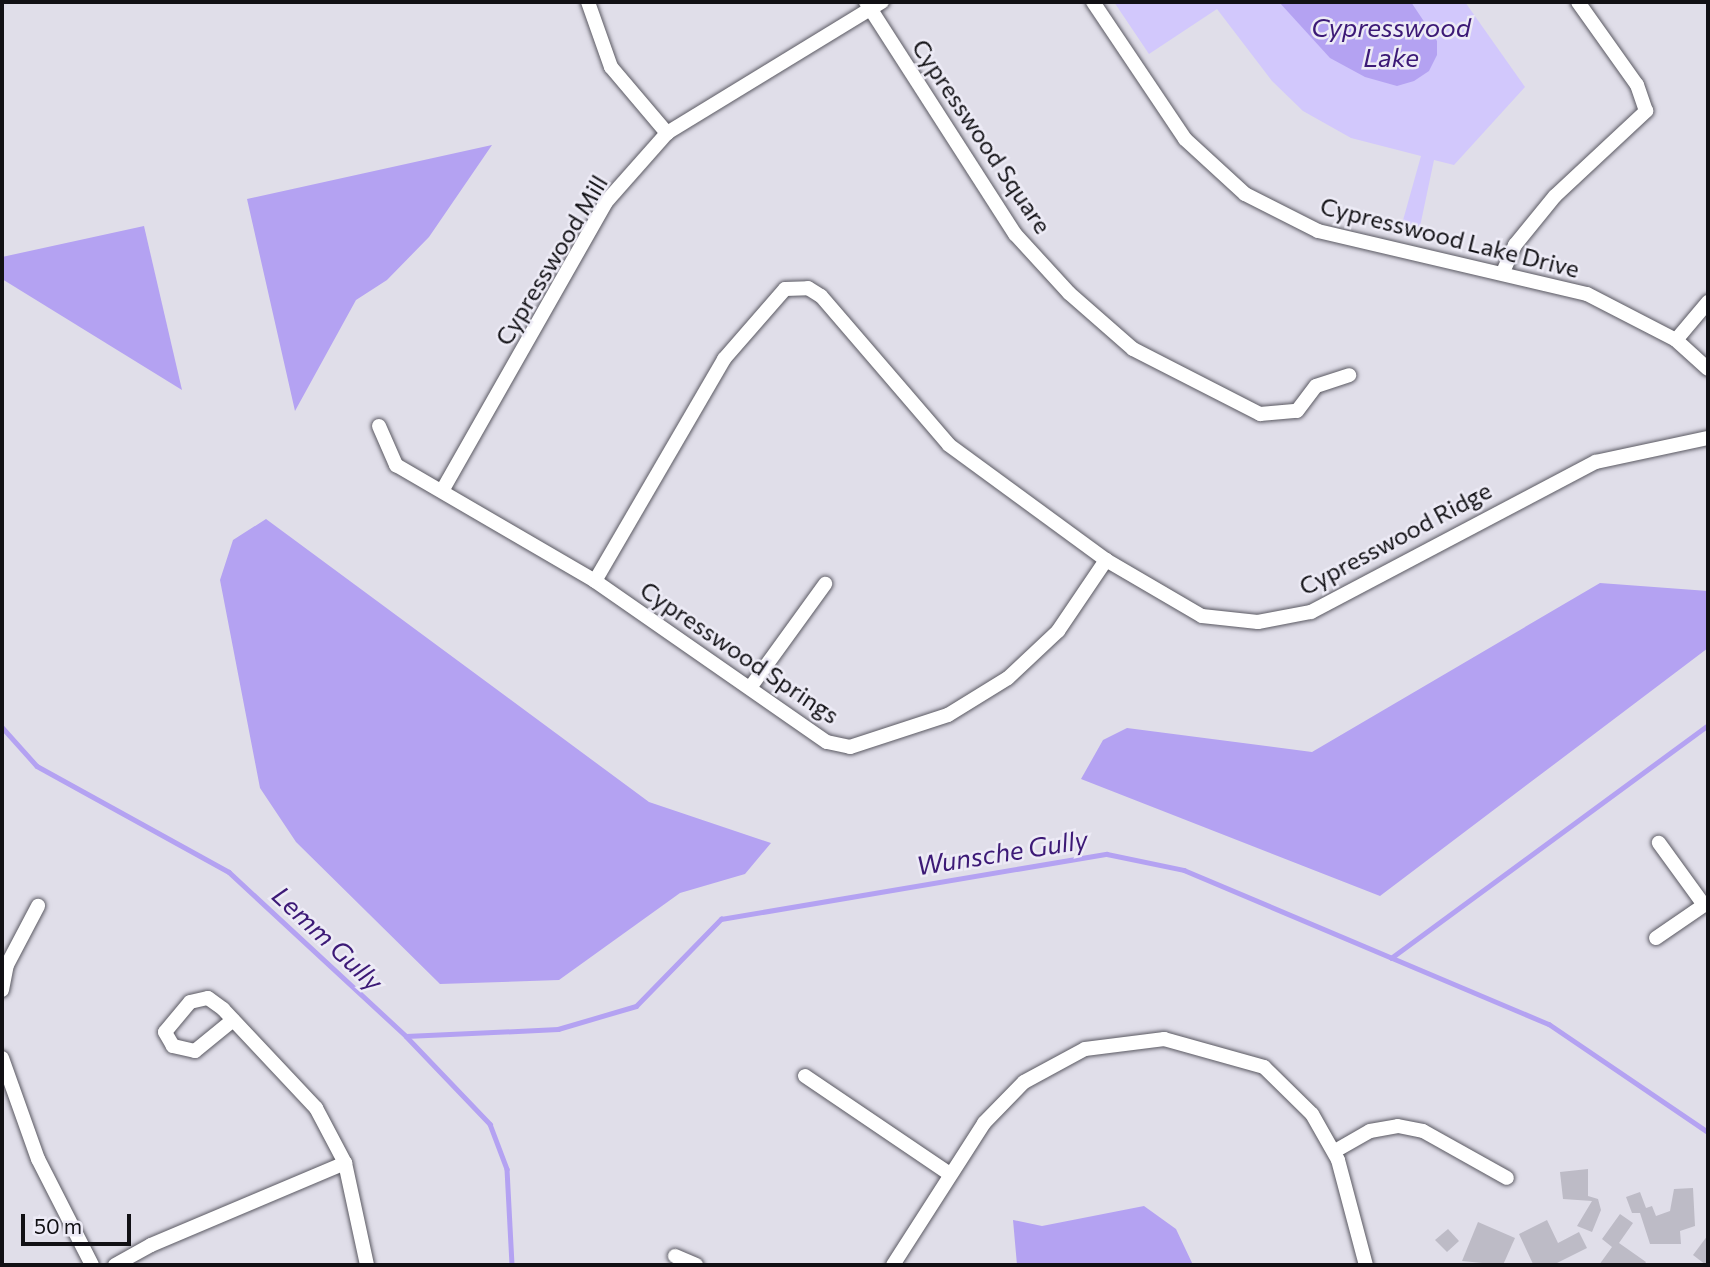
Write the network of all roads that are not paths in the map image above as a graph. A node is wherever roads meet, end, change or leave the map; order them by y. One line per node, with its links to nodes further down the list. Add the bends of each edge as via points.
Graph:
1 (587, 2): 5 (street, via 611,67)
2 (1093, 2): 6 (street, Cypresswood Lake Drive, via 1178,129 1245,194 1318,231)
3 (1578, 2): 6 (street, via 1644,99 1646,111 1534,220)
4 (873, 4): 5 (street, Cypresswood Mill); 10 (street, Cypresswood Square, via 1015,234 1069,293 1133,349 1261,414 1297,411 1315,386)
5 (667, 133): 13 (street, Cypresswood Mill, via 606,202)
6 (1503, 272): 8 (street, Cypresswood Lake Drive, via 1587,294)
7 (1708, 302): 8 (street)
8 (1676, 340): 9 (street, Cypresswood Lake Drive)
9 (1708, 369)
10 (1349, 375)
11 (379, 426): 13 (street, Cypresswood Springs, via 396,465)
12 (1708, 438): 14 (street, Cypresswood Ridge, via 1596,462 1311,612 1258,622 1202,616)
13 (442, 491): 15 (street, Cypresswood Springs)
14 (1106, 559): 15 (street, Cypresswood Ridge, via 949,445 821,296 808,288 785,289 724,359); 17 (street, Cypresswood Springs, via 1058,631 1008,678 948,715 877,741 850,747 827,742)
15 (595, 581): 17 (street, Cypresswood Springs)
16 (825, 584): 17 (street)
17 (752, 685)
18 (1659, 844): 20 (street)
19 (38, 906): 22 (street, via 11,955)
20 (1707, 906): 21 (street)
21 (1656, 938)
22 (2, 990)
23 (233, 1020): 23 (street, via 195,1051 173,1046 165,1032 200,998 208,998); 27 (street, via 316,1108)
24 (2, 1058): 31 (street, via 38,1159)
25 (805, 1076): 28 (street)
26 (1335, 1151): 28 (street, via 1312,1114 1264,1067 1197,1044 1136,1040 1085,1049 1024,1082 984,1123); 29 (street, via 1370,1131 1398,1126 1423,1131); 36 (street)
27 (345, 1163): 32 (street, via 151,1245); 33 (street)
28 (950, 1174): 35 (street)
29 (1507, 1178)
30 (675, 1256): 34 (street)
31 (92, 1265)
32 (115, 1265)
33 (368, 1265)
34 (696, 1265)
35 (893, 1265)
36 (1366, 1265)

